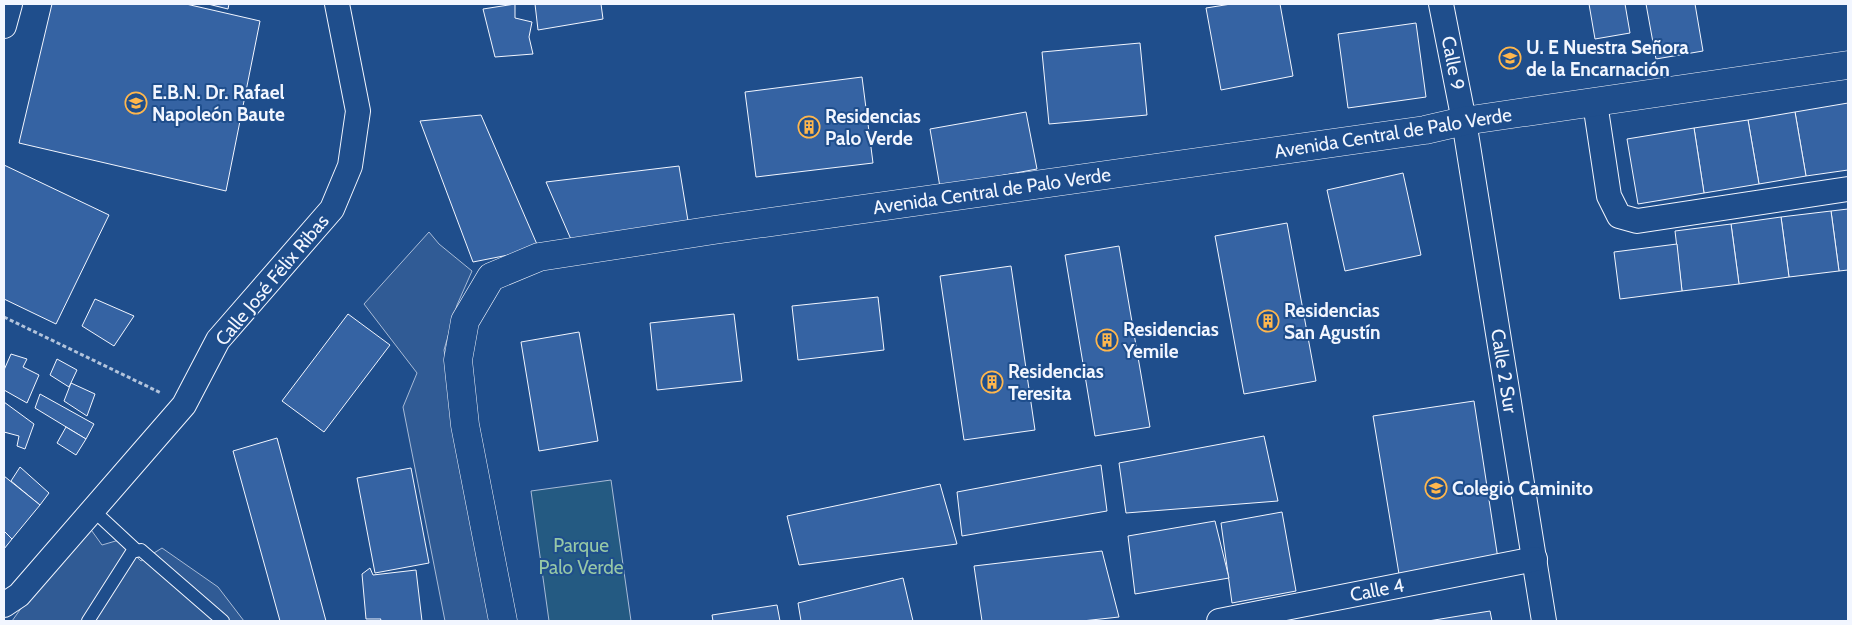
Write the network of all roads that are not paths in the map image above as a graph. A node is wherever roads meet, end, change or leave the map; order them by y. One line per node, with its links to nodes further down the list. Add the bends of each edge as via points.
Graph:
1 (10, 4): 4 (street)
2 (337, 4): 9 (street, Calle José Félix Ribas, via 358,111 350,166 332,209 218,340 184,404)
3 (1441, 4): 7 (street, Calle 9)
4 (4, 26)
5 (1848, 65): 6 (street, Avenida Central de Palo Verde)
6 (1596, 103): 7 (street, Avenida Central de Palo Verde); 8 (street, via 1609,196 1619,216 1637,222)
7 (1464, 121): 11 (street, Calle 2 Sur); 15 (street, Avenida Central de Palo Verde, via 539,257 491,278 465,321 458,360 465,425)
8 (1848, 189)
9 (93, 510): 10 (lane); 12 (street, Calle José Félix Ribas, via 20,595)
10 (136, 550): 13 (lane); 14 (lane, via 141,550)
11 (1535, 559): 16 (street, Calle 4); 17 (street, Calle 2 Sur)
12 (4, 605)
13 (88, 621)
14 (223, 621)
15 (503, 621)
16 (1219, 621)
17 (1544, 621)

